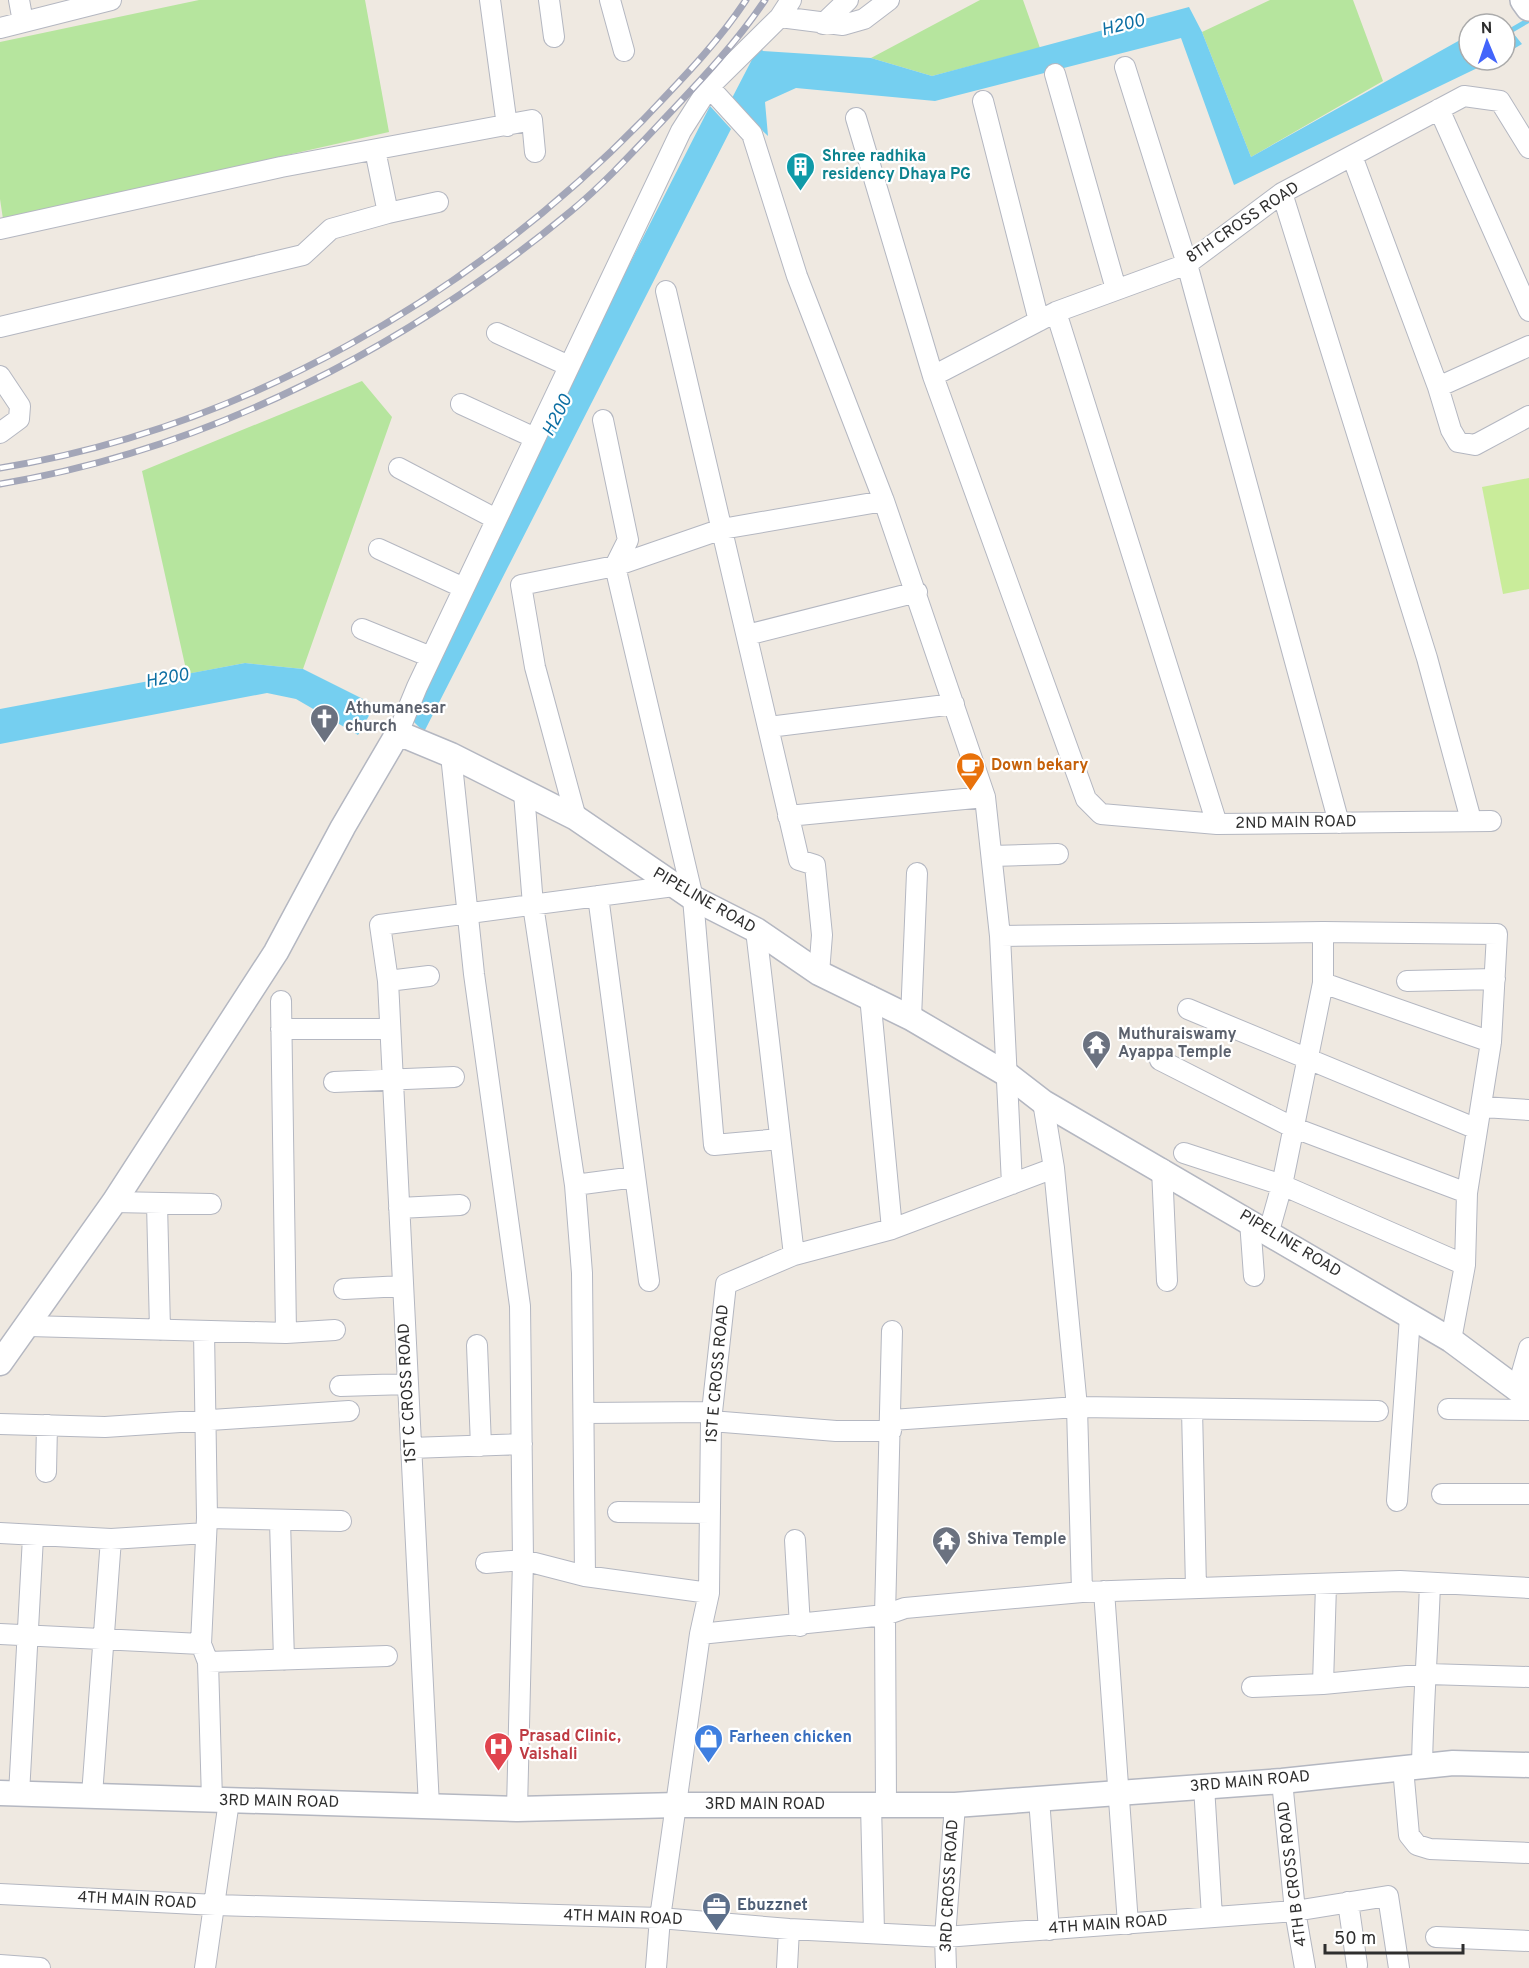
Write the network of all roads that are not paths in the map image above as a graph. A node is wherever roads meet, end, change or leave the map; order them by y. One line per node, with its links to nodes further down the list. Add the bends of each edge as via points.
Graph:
1 (19, 0): 10 (street)
2 (111, 0): 10 (street)
3 (490, 0): 21 (street)
4 (549, 0): 13 (street)
5 (610, 0): 14 (street)
6 (790, 0): 9 (street)
7 (848, 0): 11 (street)
8 (889, 0): 11 (street, via 864,19 843,25)
9 (780, 17): 11 (street); 17 (street)
10 (23, 22): 12 (street)
11 (823, 24)
12 (0, 28)
13 (554, 37)
14 (624, 51)
15 (1125, 67): 30 (street)
16 (1055, 74): 31 (street)
17 (710, 87): 38 (street, via 681,131); 48 (street, via 752,134 797,276)
18 (982, 101): 34 (street)
19 (1439, 109): 22 (street, 8TH CROSS ROAD, via 1464,96 1500,101); 25 (street, 8TH CROSS ROAD); 33 (street)
20 (856, 118): 40 (street)
21 (507, 126): 23 (street); 24 (street, via 532,120)
22 (1529, 148)
23 (375, 150): 28 (street); 29 (street)
24 (535, 152)
25 (1352, 156): 26 (street, 8TH CROSS ROAD); 41 (street)
26 (1282, 193): 30 (street, 8TH CROSS ROAD); 66 (street, via 1427,658)
27 (438, 202): 28 (street)
28 (388, 213): 35 (street, via 331,229 303,255)
29 (0, 229)
30 (1186, 264): 31 (street, 8TH CROSS ROAD); 68 (street)
31 (1116, 289): 34 (street, 8TH CROSS ROAD)
32 (666, 291): 50 (street)
33 (1529, 311)
34 (1047, 317): 40 (street, 8TH CROSS ROAD); 69 (street)
35 (0, 327)
36 (497, 333): 38 (street)
37 (1529, 346): 41 (street)
38 (569, 366): 46 (street)
39 (0, 376): 45 (street, via 20,406 19,419)
40 (933, 376): 69 (street, 2ND MAIN ROAD, via 1086,799 1101,814)
41 (1438, 387): 43 (street, via 1458,442 1475,445)
42 (461, 404): 46 (street)
43 (1529, 416)
44 (603, 420): 52 (street, via 628,540)
45 (0, 433)
46 (535, 438): 49 (street)
47 (399, 468): 49 (street)
48 (884, 501): 50 (street); 54 (street)
49 (496, 519): 53 (street)
50 (723, 529): 52 (street); 56 (street)
51 (379, 549): 53 (street)
52 (615, 567): 65 (street, via 521,585 535,667); 73 (street)
53 (464, 588): 57 (street)
54 (917, 592): 56 (street); 58 (street)
55 (362, 628): 57 (street)
56 (747, 636): 59 (street)
57 (431, 657): 60 (street)
58 (954, 704): 59 (street); 63 (street)
59 (769, 727): 64 (street)
60 (398, 733): 61 (street, PIPELINE ROAD); 113 (street, via 276,952)
61 (451, 755): 62 (street, PIPELINE ROAD); 76 (street)
62 (524, 793): 65 (street, PIPELINE ROAD); 75 (street)
63 (985, 797): 64 (street); 71 (street)
64 (788, 816): 80 (street, via 799,860 815,865 822,935)
65 (576, 818): 73 (street, PIPELINE ROAD)
66 (1471, 820): 67 (street, 2ND MAIN ROAD); 68 (street, 2ND MAIN ROAD)
67 (1491, 821)
68 (1339, 823): 69 (street, 2ND MAIN ROAD)
69 (1217, 824)
70 (1058, 854): 71 (street)
71 (992, 856): 79 (street)
72 (917, 873): 89 (street)
73 (683, 892): 74 (street); 77 (street, PIPELINE ROAD); 104 (street, via 714,1145)
74 (598, 896): 75 (street); 108 (street)
75 (532, 905): 76 (street); 110 (street)
76 (468, 913): 83 (street, 1ST C CROSS ROAD, via 380,924); 152 (street, via 520,1306)
77 (756, 930): 80 (street, PIPELINE ROAD); 104 (street)
78 (1323, 932): 79 (street); 82 (street, via 1497,934); 85 (street)
79 (1000, 936): 95 (street)
80 (819, 973): 86 (street, PIPELINE ROAD)
81 (429, 976): 83 (street)
82 (1495, 979): 84 (street); 92 (street)
83 (388, 981): 91 (street, 1ST C CROSS ROAD)
84 (1407, 981)
85 (1323, 983): 92 (street); 94 (street)
86 (870, 996): 89 (street, PIPELINE ROAD); 119 (street)
87 (281, 1001): 90 (street)
88 (1188, 1010): 94 (street)
89 (911, 1018): 95 (street, PIPELINE ROAD)
90 (281, 1029): 91 (street); 133 (street)
91 (390, 1029): 97 (street, 1ST C CROSS ROAD)
92 (1491, 1042): 100 (street)
93 (1160, 1060): 102 (street)
94 (1308, 1061): 102 (street); 103 (street)
95 (1008, 1075): 99 (street, PIPELINE ROAD); 109 (street)
96 (454, 1077): 97 (street)
97 (393, 1080): 98 (street); 117 (street, 1ST C CROSS ROAD)
98 (334, 1082)
99 (1043, 1102): 106 (street); 107 (street, PIPELINE ROAD)
100 (1483, 1107): 101 (street); 103 (street)
101 (1529, 1110)
102 (1293, 1127): 111 (street); 112 (street)
103 (1478, 1129): 112 (street)
104 (780, 1139): 120 (street)
105 (1184, 1153): 111 (street)
106 (1053, 1168): 109 (street, 1ST E CROSS ROAD); 141 (street)
107 (1161, 1169): 118 (street, PIPELINE ROAD); 124 (street)
108 (635, 1177): 110 (street); 123 (street)
109 (1012, 1184): 119 (street, 1ST E CROSS ROAD)
110 (575, 1185): 146 (street, via 583,1282)
111 (1282, 1185): 118 (street); 121 (street)
112 (1467, 1193): 121 (street)
113 (114, 1202): 114 (street); 128 (street)
114 (157, 1203): 115 (street); 129 (street)
115 (211, 1204)
116 (460, 1205): 117 (street)
117 (399, 1208): 125 (street, 1ST C CROSS ROAD)
118 (1260, 1226): 122 (street); 127 (street, PIPELINE ROAD)
119 (892, 1229): 120 (street, 1ST E CROSS ROAD)
120 (794, 1255): 147 (street, 1ST E CROSS ROAD, via 726,1284)
121 (1465, 1265): 134 (street)
122 (1254, 1276)
123 (649, 1281)
124 (1167, 1281)
125 (403, 1286): 126 (street); 138 (street, 1ST C CROSS ROAD)
126 (344, 1289)
127 (1410, 1317): 134 (street, PIPELINE ROAD); 158 (street)
128 (28, 1326): 129 (street); 137 (street)
129 (160, 1330): 131 (street)
130 (335, 1330): 133 (street)
131 (204, 1331): 133 (street); 148 (street)
132 (892, 1331): 151 (street)
133 (286, 1333)
134 (1451, 1340): 140 (street, PIPELINE ROAD)
135 (477, 1345): 153 (street)
136 (1529, 1348): 140 (street)
137 (0, 1363)
138 (408, 1384): 139 (street); 154 (street, 1ST C CROSS ROAD)
139 (340, 1386)
140 (1525, 1399): 143 (street)
141 (1077, 1407): 142 (street); 151 (street); 176 (street)
142 (1192, 1409): 145 (street); 174 (street)
143 (1448, 1409)
144 (349, 1411): 148 (street)
145 (1378, 1411)
146 (584, 1413): 147 (street); 170 (street)
147 (711, 1416): 151 (street, via 836,1431); 160 (street, 1ST E CROSS ROAD)
148 (206, 1422): 150 (street, via 105,1427); 163 (street)
149 (0, 1424): 150 (street)
150 (47, 1425): 155 (street)
151 (891, 1426): 178 (street)
152 (522, 1444): 153 (street); 168 (street)
153 (481, 1446): 154 (street)
154 (411, 1449): 203 (street, 1ST C CROSS ROAD)
155 (46, 1473)
156 (1442, 1494): 157 (street)
157 (1529, 1494)
158 (1397, 1501)
159 (618, 1512): 160 (street)
160 (710, 1513): 177 (street, 1ST E CROSS ROAD)
161 (280, 1521): 162 (street); 163 (street); 186 (street)
162 (341, 1521)
163 (207, 1526): 166 (street); 184 (street)
164 (0, 1533): 165 (street)
165 (33, 1537): 166 (street); 182 (street)
166 (111, 1539): 183 (street)
167 (795, 1540): 179 (street)
168 (523, 1560): 169 (street); 170 (street); 204 (street)
169 (486, 1563)
170 (585, 1576): 177 (street)
171 (1430, 1583): 172 (street); 173 (street); 187 (street)
172 (1326, 1585): 174 (street); 189 (street)
173 (1529, 1587)
174 (1196, 1588): 175 (street)
175 (1104, 1591): 176 (street); 195 (street)
176 (1082, 1592): 178 (street, via 905,1608)
177 (709, 1593): 181 (street, 1ST E CROSS ROAD)
178 (885, 1615): 179 (street); 200 (street)
179 (800, 1626): 181 (street)
180 (0, 1634): 182 (street)
181 (700, 1634): 201 (street, 1ST E CROSS ROAD)
182 (26, 1636): 183 (street); 196 (street)
183 (105, 1641): 184 (street); 197 (street)
184 (204, 1653): 186 (street); 199 (street)
185 (387, 1656): 186 (street)
186 (284, 1660)
187 (1428, 1674): 188 (street); 189 (street); 192 (street)
188 (1529, 1677)
189 (1323, 1684): 190 (street)
190 (1252, 1687)
191 (1529, 1765): 192 (street, 3RD MAIN ROAD, via 1453,1763)
192 (1413, 1767): 193 (street, 3RD MAIN ROAD); 205 (street, via 1409,1835 1418,1845 1430,1849)
193 (1282, 1781): 194 (street, 3RD MAIN ROAD); 209 (street, 4TH B CROSS ROAD)
194 (1204, 1786): 195 (street, 3RD MAIN ROAD); 210 (street)
195 (1118, 1793): 198 (street, 3RD MAIN ROAD); 212 (street)
196 (9, 1794): 197 (street, 3RD MAIN ROAD)
197 (92, 1795): 199 (street, 3RD MAIN ROAD)
198 (1039, 1799): 202 (street, 3RD MAIN ROAD); 214 (street)
199 (221, 1801): 203 (street, 3RD MAIN ROAD); 208 (street)
200 (878, 1804): 201 (street, 3RD MAIN ROAD); 202 (street, 3RD MAIN ROAD); 215 (street)
201 (678, 1805): 204 (street, 3RD MAIN ROAD); 211 (street, 1ST E CROSS ROAD)
202 (955, 1805): 217 (street, 3RD CROSS ROAD)
203 (429, 1806): 204 (street, 3RD MAIN ROAD)
204 (517, 1809)
205 (1529, 1853)
206 (0, 1894): 208 (street, 4TH MAIN ROAD)
207 (1348, 1902): 209 (street, 4TH MAIN ROAD); 220 (street); 227 (street, 4TH MAIN ROAD, via 1388,1896)
208 (216, 1905): 211 (street, 4TH MAIN ROAD); 222 (street)
209 (1295, 1911): 210 (street, 4TH MAIN ROAD); 226 (street, 4TH B CROSS ROAD)
210 (1212, 1917): 212 (street, 4TH MAIN ROAD)
211 (660, 1918): 213 (street, 4TH MAIN ROAD); 223 (street, 1ST E CROSS ROAD)
212 (1128, 1924): 214 (street, 4TH MAIN ROAD)
213 (789, 1929): 215 (street, 4TH MAIN ROAD); 224 (street)
214 (1049, 1930): 217 (street, 4TH MAIN ROAD)
215 (874, 1932): 217 (street, 4TH MAIN ROAD)
216 (1436, 1936): 218 (street)
217 (945, 1937): 225 (street, 3RD CROSS ROAD)
218 (1529, 1941)
219 (0, 1965): 221 (street)
220 (1357, 1965)
221 (40, 1968)
222 (206, 1968)
223 (656, 1968)
224 (787, 1968)
225 (946, 1968)
226 (1305, 1968)
227 (1399, 1968)

